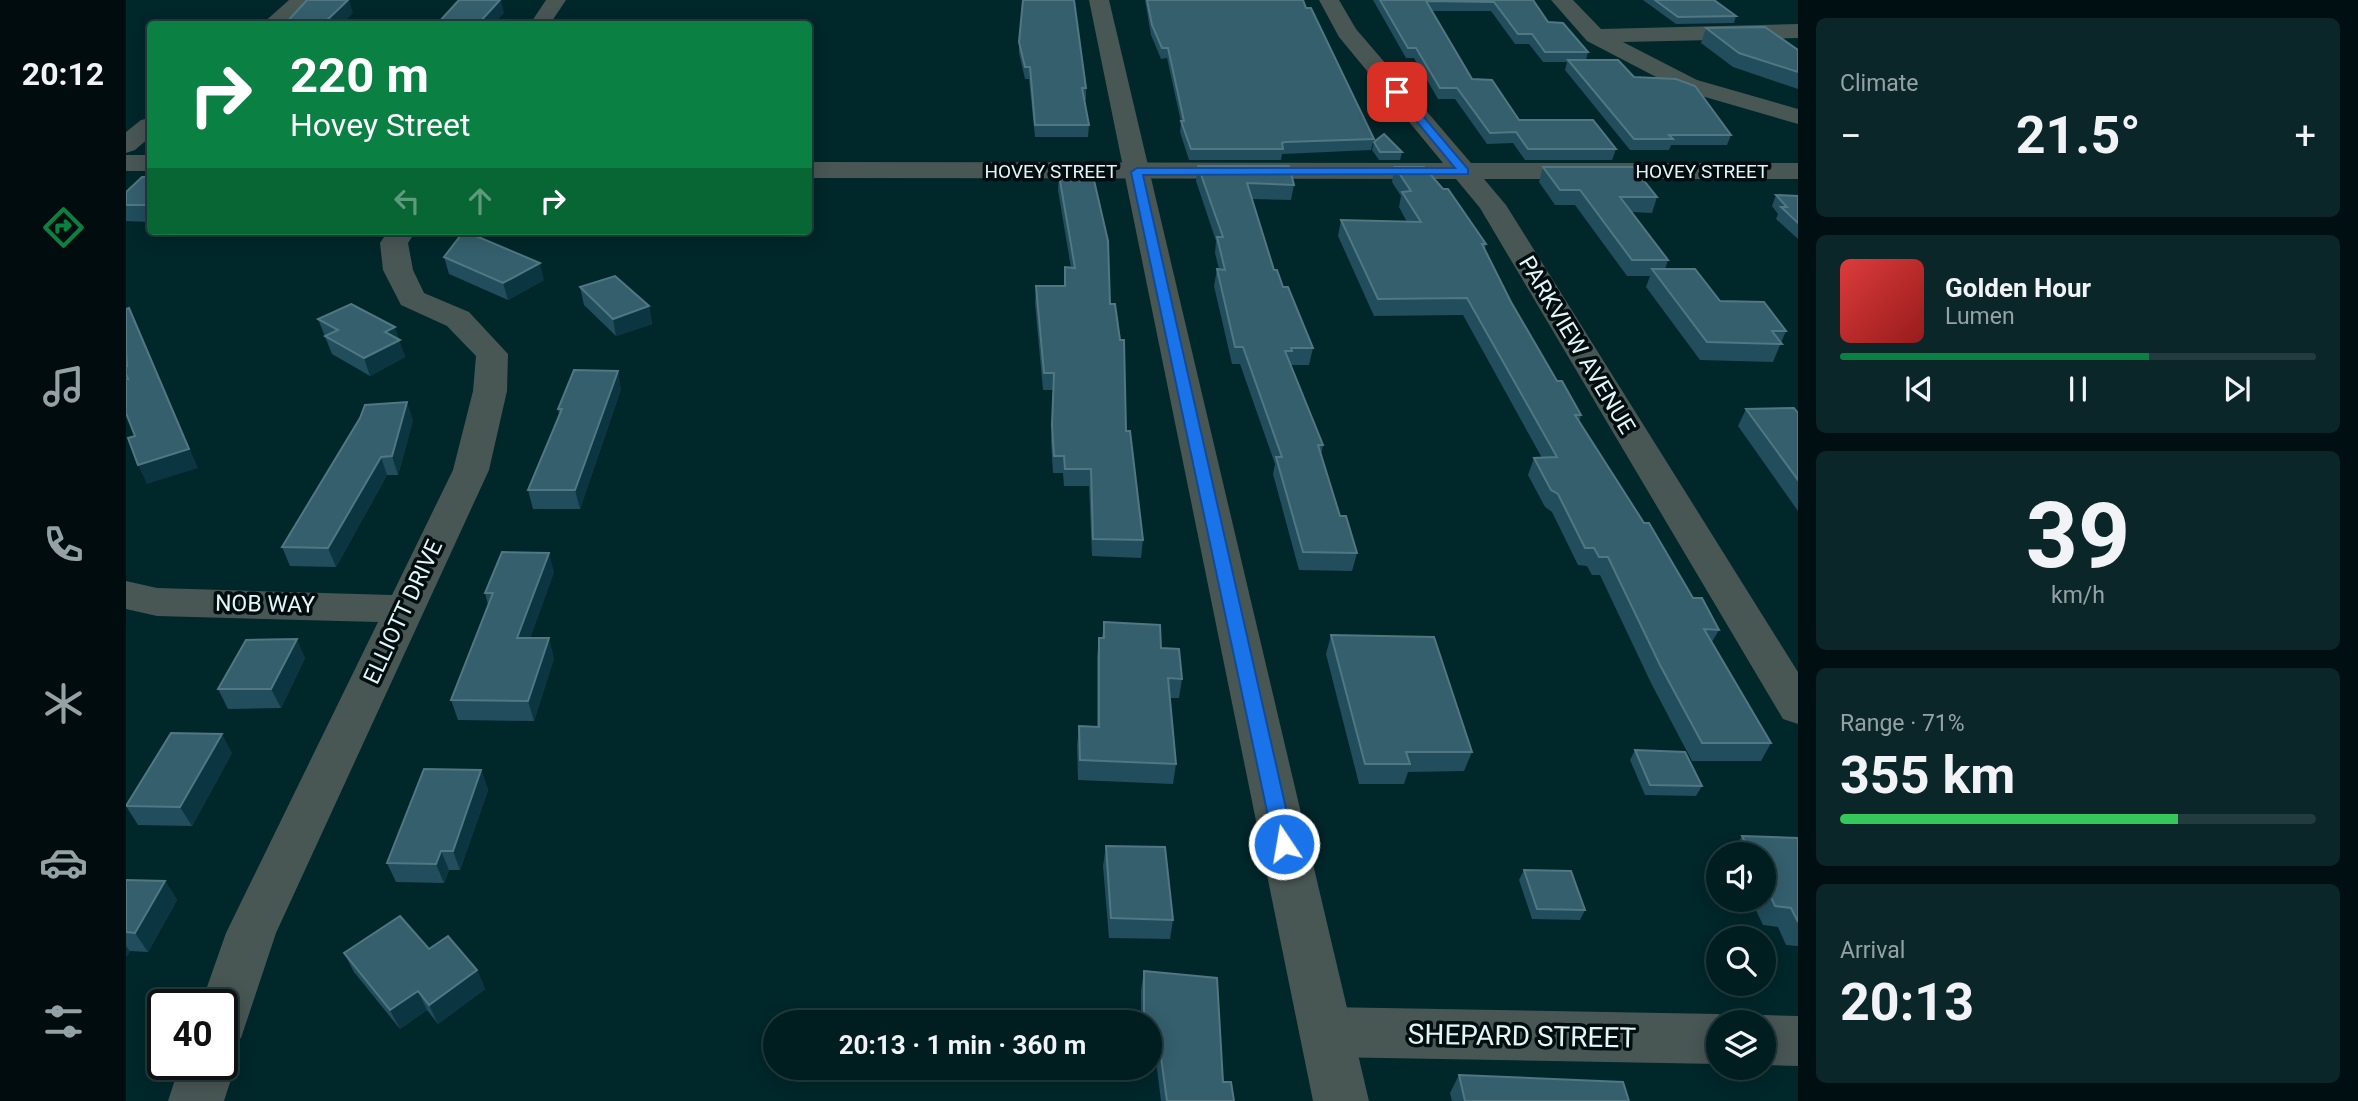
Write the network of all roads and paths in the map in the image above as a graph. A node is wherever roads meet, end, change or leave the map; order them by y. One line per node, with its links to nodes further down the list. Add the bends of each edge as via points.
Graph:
1 (302, 0): 6 (street)
2 (556, 0): 7 (street)
3 (1099, 0): 18 (street)
4 (1329, 0): 16 (street, PARKVIEW AVENUE, via 1348,32)
5 (1561, 0): 9 (street)
6 (276, 21)
7 (542, 21)
8 (1798, 31): 9 (street)
9 (1595, 36): 10 (street, via 1689,85)
10 (1798, 117)
11 (147, 128): 12 (street)
12 (126, 145)
13 (126, 163): 14 (street)
14 (147, 163)
15 (812, 170): 18 (street, HOVEY STREET)
16 (1464, 171): 17 (street, HOVEY STREET); 18 (street, HOVEY STREET); 22 (street, PARKVIEW AVENUE, via 1499,216)
17 (1798, 171)
18 (1137, 172): 24 (street)
19 (399, 235): 21 (street, ELLIOTT DRIVE, via 394,243 398,270 412,299 458,320 492,354 490,391 471,470)
20 (126, 595): 21 (street, NOB WAY, via 157,602)
21 (405, 609): 23 (street, ELLIOTT DRIVE, via 251,933)
22 (1798, 708)
23 (233, 989)
24 (1326, 1032): 25 (street, SHEPARD STREET); 30 (street)
25 (1706, 1039)
26 (1776, 1040): 27 (street)
27 (1798, 1041)
28 (203, 1080): 29 (street)
29 (196, 1101)
30 (1341, 1101)

